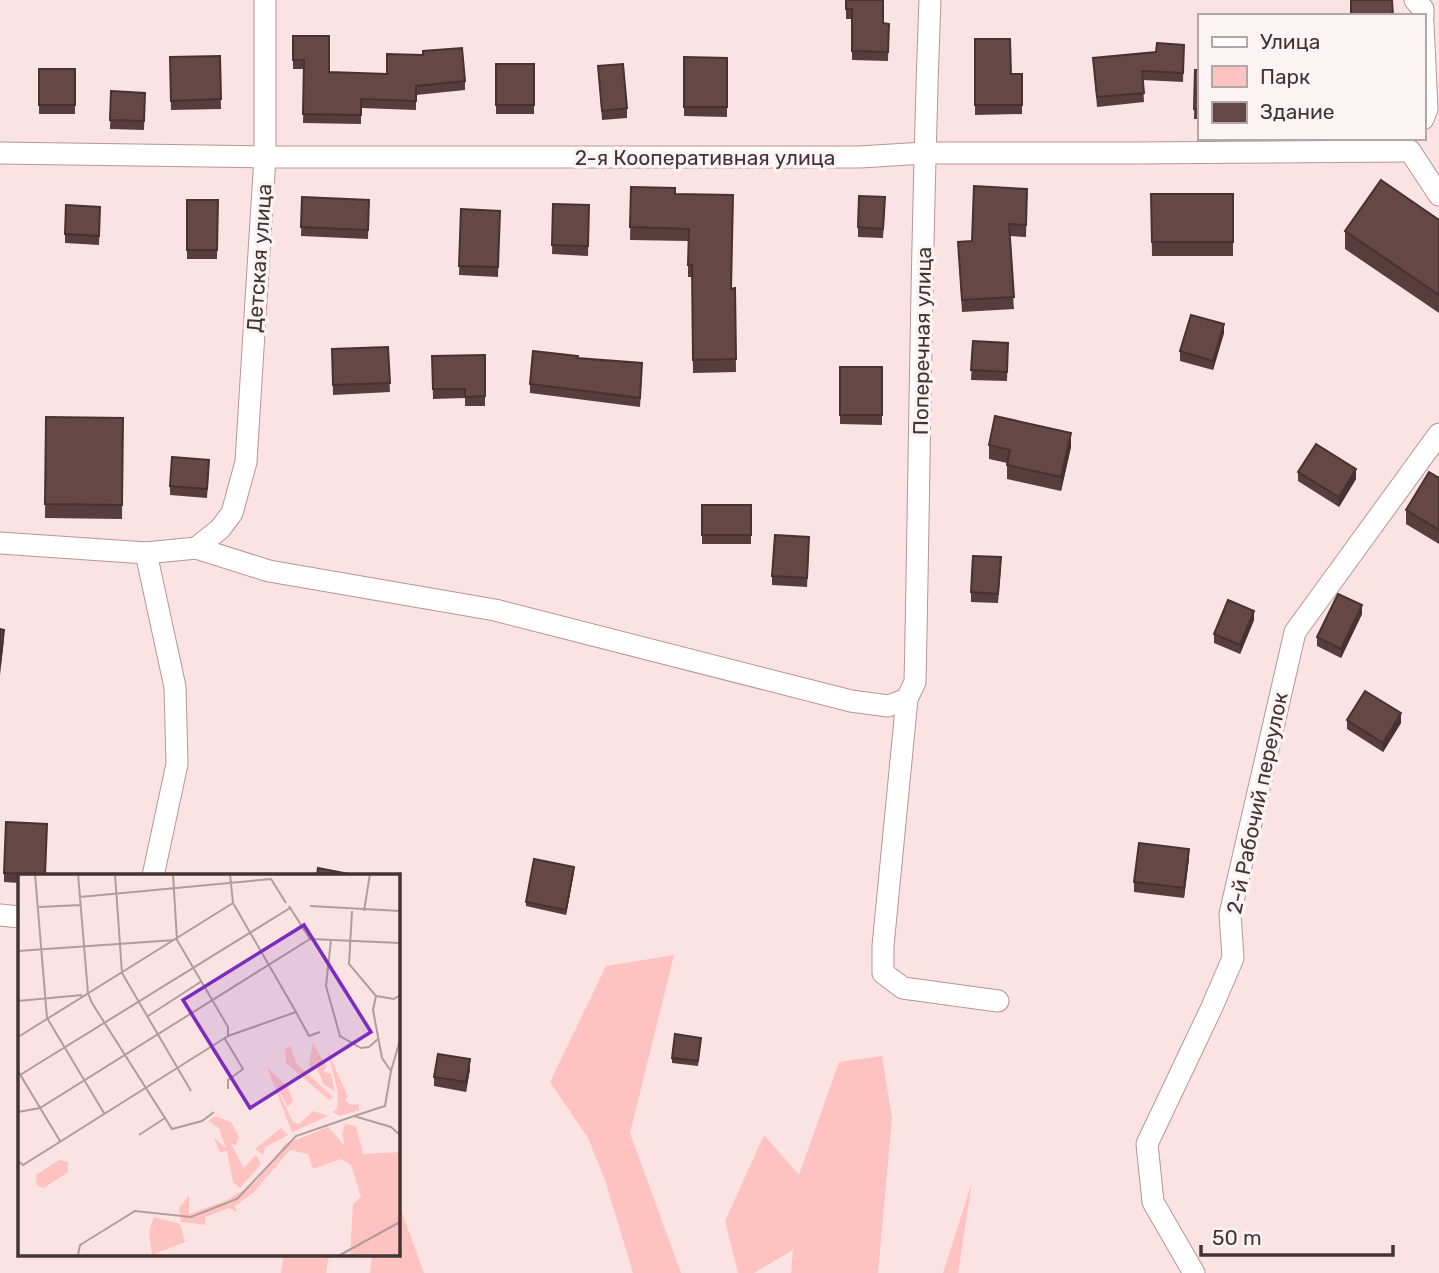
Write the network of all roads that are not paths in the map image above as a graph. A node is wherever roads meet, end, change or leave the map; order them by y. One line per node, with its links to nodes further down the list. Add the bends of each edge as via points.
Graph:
1 (265, 0): 8 (street, Детская улица)
2 (930, 0): 7 (street, Поперечная улица)
3 (1425, 66): 4 (street)
4 (1425, 114)
5 (1413, 144): 7 (street, 2-я Кооперативная улица, via 1137,153); 9 (street)
6 (0, 153): 8 (street, 2-я Кооперативная улица)
7 (924, 153): 8 (street, 2-я Кооперативная улица, via 860,157); 14 (street, Поперечная улица)
8 (265, 158): 12 (street, Детская улица, via 246,462 232,513)
9 (1439, 195)
10 (1439, 434): 19 (street, 2-й Рабочий переулок, via 1295,632 1230,914 1233,958 1147,1144 1153,1202)
11 (0, 543): 13 (street)
12 (196, 548): 13 (street); 14 (street, via 269,571 495,610 851,701 888,706)
13 (146, 553): 15 (street, via 175,687 177,764)
14 (911, 690): 18 (street, Поперечная улица, via 883,973 903,988)
15 (153, 874)
16 (0, 915): 17 (street)
17 (18, 917)
18 (998, 1001)
19 (1195, 1273)

